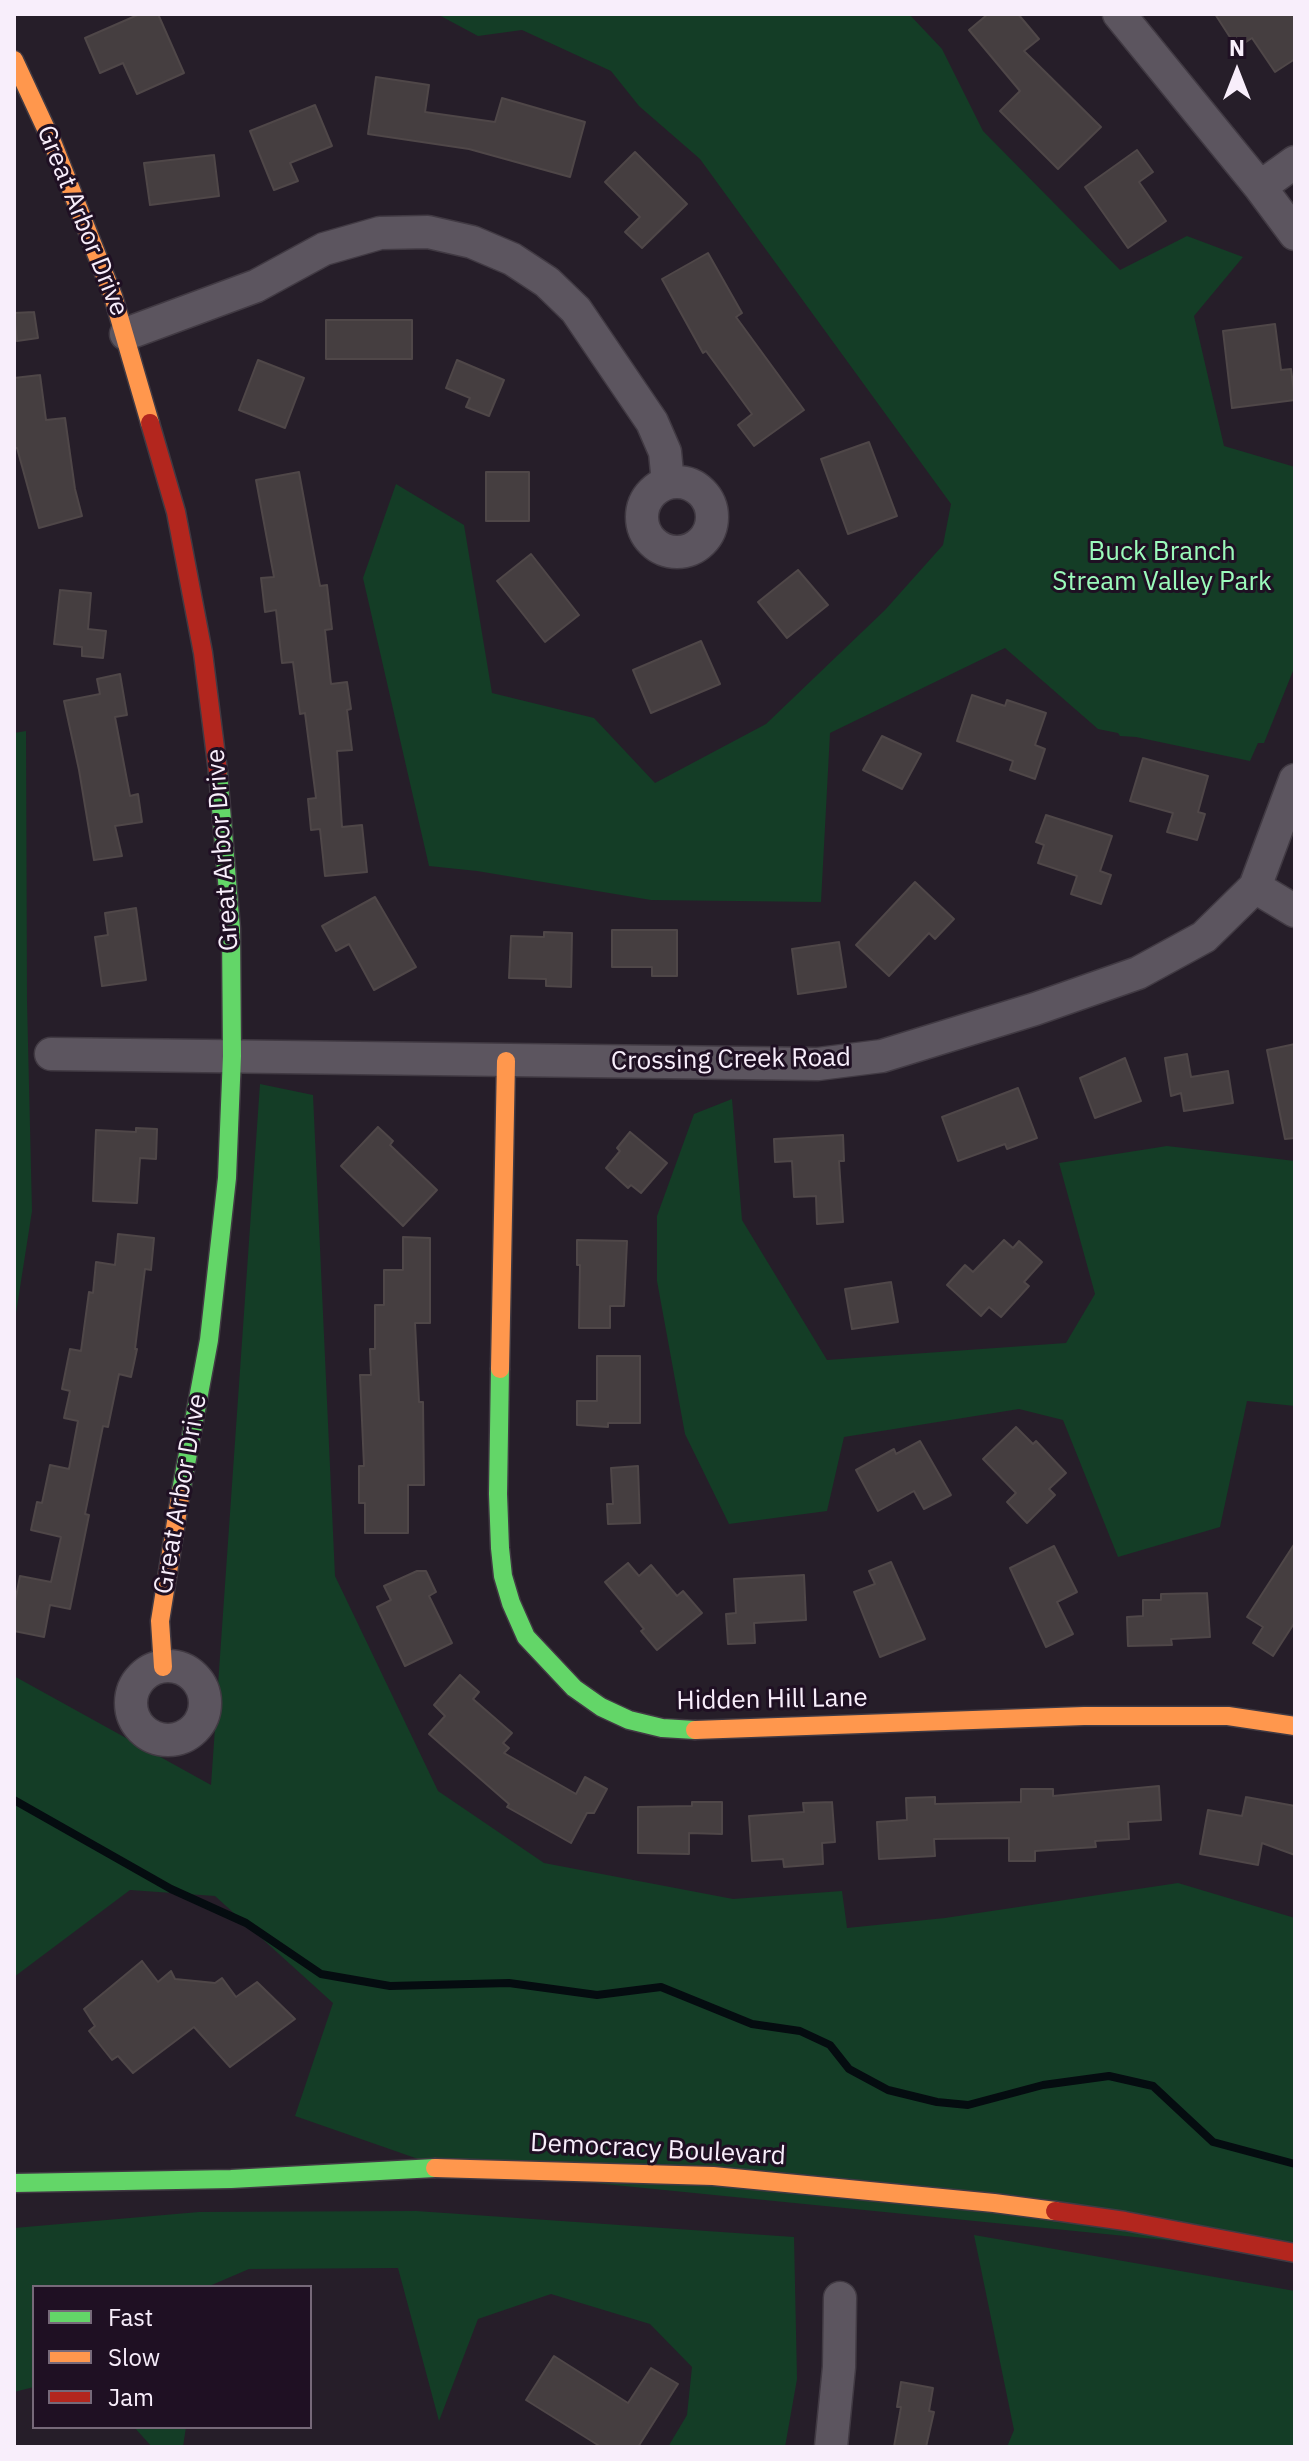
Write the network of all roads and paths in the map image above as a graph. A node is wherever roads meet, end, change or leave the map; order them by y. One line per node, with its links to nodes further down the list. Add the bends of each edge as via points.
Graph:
1 (1119, 14): 4 (street)
2 (14, 60): 6 (street, Great Arbor Drive, via 53,144)
3 (1295, 162): 4 (street)
4 (1260, 187): 5 (street)
5 (1295, 234)
6 (126, 334): 7 (street, via 256,286 324,249 380,233 428,232 472,242 512,259 576,310 652,422 665,452); 12 (street, Great Arbor Drive, via 176,512 212,715 231,929)
7 (668, 483)
8 (1295, 780): 9 (street, Crossing Creek Road)
9 (1255, 887): 10 (street); 13 (street, Crossing Creek Road, via 1204,937 1138,973 882,1056 818,1064)
10 (1295, 911)
11 (51, 1054): 12 (street, Crossing Creek Road)
12 (232, 1056): 13 (street, Crossing Creek Road); 14 (street, Great Arbor Drive, via 221,1252 166,1572 160,1621)
13 (506, 1061): 15 (street, Hidden Hill Lane, via 499,1463 503,1576 526,1637 574,1688 629,1720 697,1730 1084,1716 1228,1716)
14 (163, 1667)
15 (1295, 1726)
16 (14, 2183): 17 (street, Democracy Boulevard, via 444,2168 713,2176 994,2203)
17 (1295, 2253)
18 (840, 2298): 19 (street)
19 (831, 2447)

